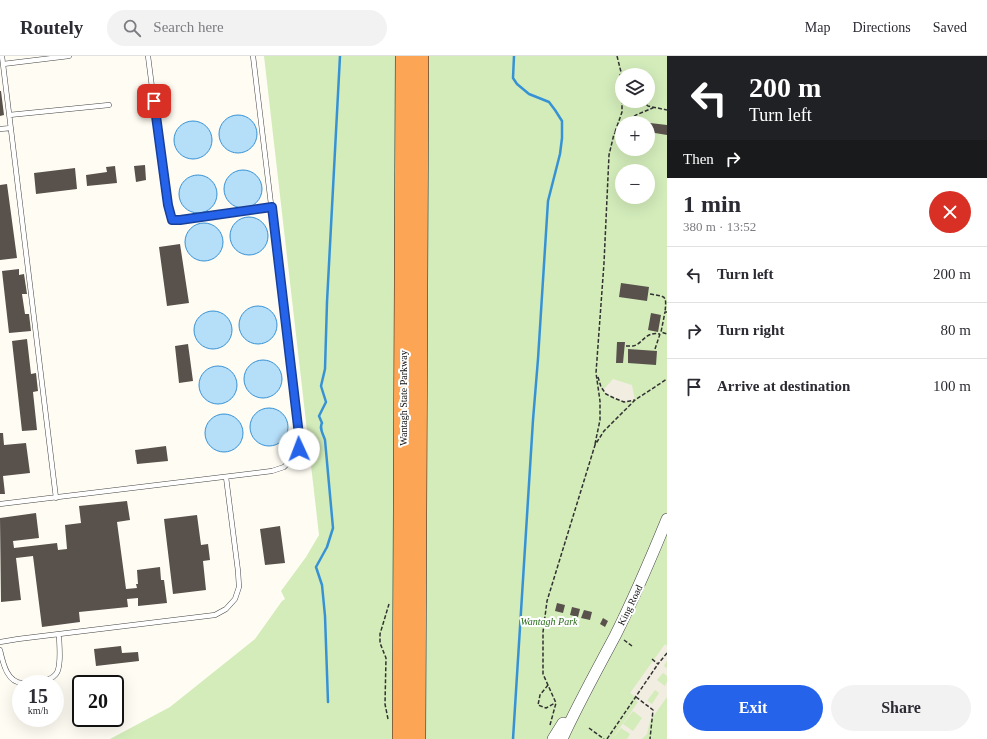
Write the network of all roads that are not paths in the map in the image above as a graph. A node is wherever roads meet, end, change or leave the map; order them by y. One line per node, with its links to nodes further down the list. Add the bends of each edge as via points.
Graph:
1 (2, 56): 7 (lane)
2 (69, 56): 7 (lane)
3 (148, 56): 12 (lane, via 172,220)
4 (253, 56): 12 (lane)
5 (404, 56): 22 (highway, Wantagh State Parkway)
6 (420, 56): 23 (highway, Wantagh State Parkway)
7 (3, 64): 9 (lane)
8 (109, 105): 9 (lane)
9 (9, 115): 10 (lane)
10 (11, 128): 11 (lane); 14 (lane)
11 (0, 129)
12 (272, 207): 13 (lane, via 299,449 284,467)
13 (226, 477): 14 (lane); 17 (lane, via 239,587 235,600 226,609 215,615)
14 (56, 498): 15 (lane)
15 (0, 504)
16 (667, 519): 20 (street, King Road, via 642,581)
17 (59, 634): 18 (lane); 19 (lane, via 59,665 56,674 42,681 22,683 14,680 2,662)
18 (0, 642)
19 (0, 650)
20 (587, 688): 21 (street, King Road); 24 (street, King Road)
21 (551, 735)
22 (401, 739)
23 (417, 739)
24 (562, 739)

